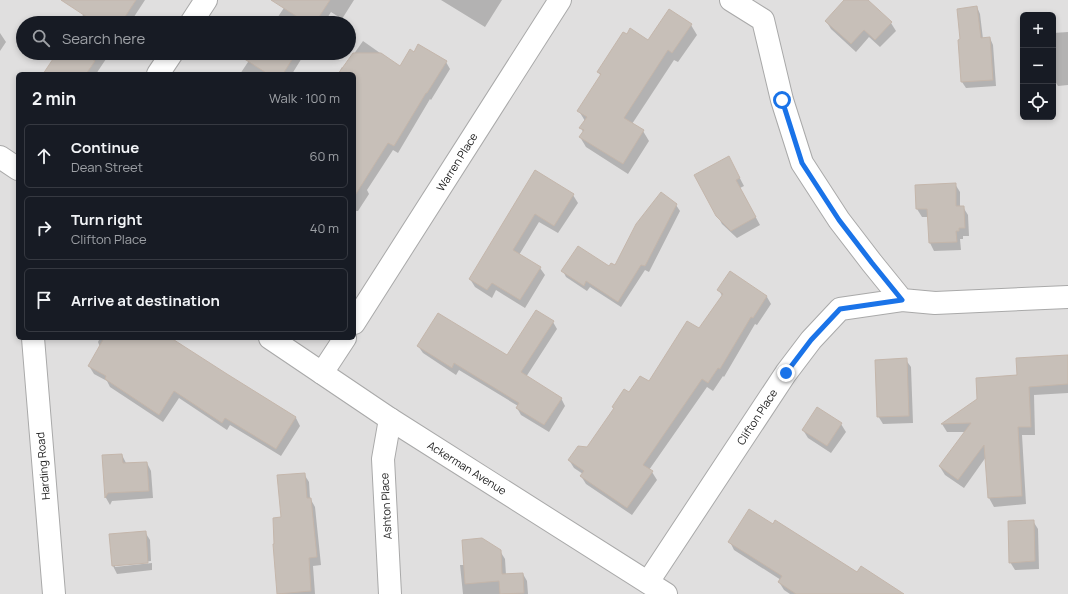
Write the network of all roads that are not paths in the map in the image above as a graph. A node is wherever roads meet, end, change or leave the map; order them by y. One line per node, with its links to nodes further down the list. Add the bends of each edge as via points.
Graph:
1 (206, 0): 4 (street)
2 (560, 0): 11 (street, Warren Place)
3 (731, 0): 10 (street, via 763,20 782,100 802,163 839,220)
4 (196, 16)
5 (167, 60): 6 (street)
6 (159, 72)
7 (0, 157): 8 (street)
8 (16, 168)
9 (1068, 297): 10 (street, Clifton Place, via 935,303)
10 (902, 300): 17 (street, Clifton Place, via 840,309 811,340 786,373)
11 (356, 320)
12 (33, 340): 18 (street, Harding Road)
13 (273, 340): 15 (street, Ackerman Avenue)
14 (344, 340): 15 (street)
15 (322, 374): 16 (street, Ackerman Avenue)
16 (390, 419): 17 (street, Ackerman Avenue); 19 (street, Ashton Place, via 383,459)
17 (657, 588)
18 (54, 594)
19 (390, 594)

